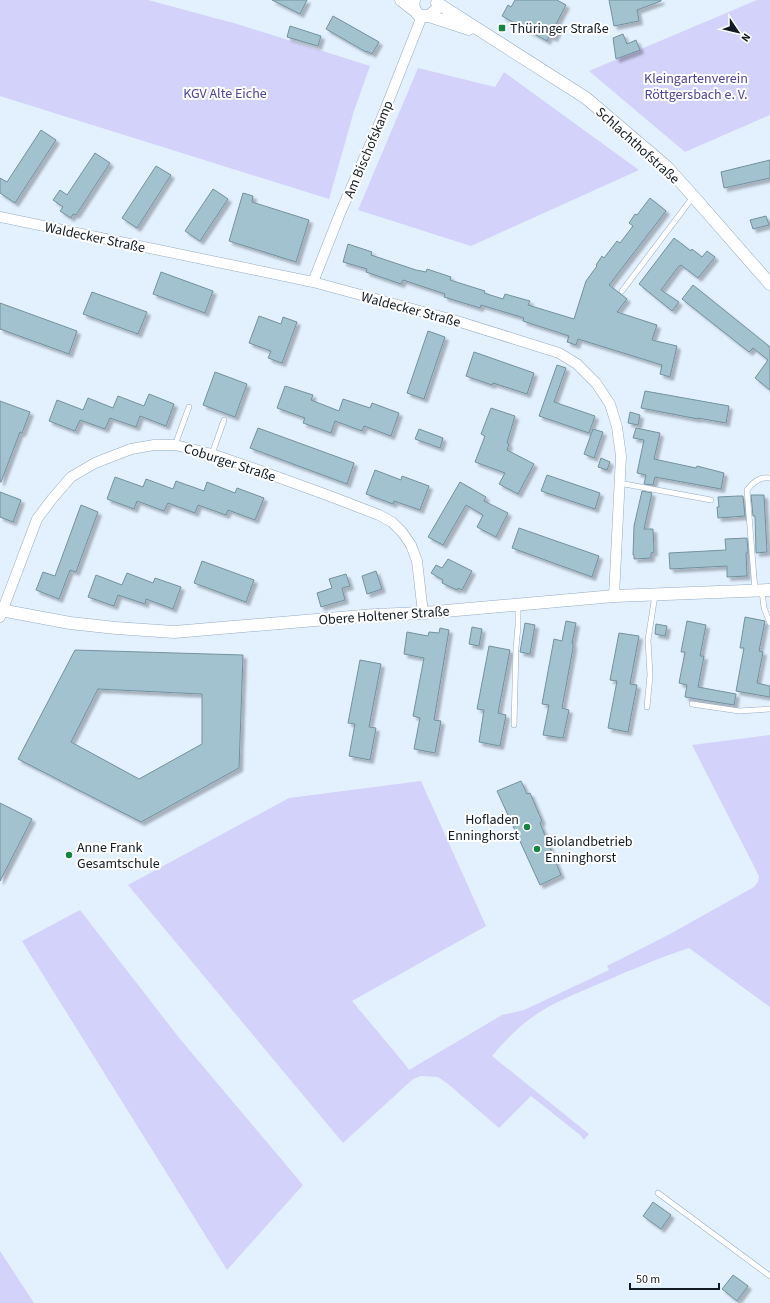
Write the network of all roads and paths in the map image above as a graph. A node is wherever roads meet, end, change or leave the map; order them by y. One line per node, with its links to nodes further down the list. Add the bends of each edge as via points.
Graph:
1 (401, 0): 3 (street, Schlachthofstraße)
2 (436, 1): 3 (street, via 435,11); 4 (street, Schlachthofstraße)
3 (420, 10): 4 (street, Schlachthofstraße); 7 (street, Am Bischofskamp, via 381,120)
4 (483, 33): 5 (street, Schlachthofstraße, via 586,98 667,167)
5 (693, 196): 8 (street, Schlachthofstraße); 9 (lane)
6 (0, 217): 7 (street, Waldecker Straße)
7 (313, 282): 15 (street, Waldecker Straße, via 457,321 559,353 578,364 610,404 617,427 621,456)
8 (770, 284)
9 (622, 291)
10 (189, 407): 12 (lane)
11 (224, 420): 13 (lane)
12 (175, 445): 13 (street, Coburger Straße); 21 (street, Coburger Straße, via 131,449 95,463 71,478 37,518)
13 (212, 454): 22 (street, Coburger Straße, via 327,495 392,522 411,545 417,562)
14 (770, 478): 17 (lane, via 759,478 747,490)
15 (619, 483): 16 (lane); 19 (street, Waldecker Straße)
16 (711, 500)
17 (762, 591): 18 (street, Obere Holtener Straße); 23 (lane, via 764,608)
18 (656, 594): 19 (street, Obere Holtener Straße); 25 (lane, via 648,640 650,675)
19 (614, 596): 20 (street, Obere Holtener Straße)
20 (518, 604): 22 (street, Obere Holtener Straße); 27 (lane)
21 (1, 612): 22 (street, Obere Holtener Straße, via 70,623 174,632)
22 (423, 613)
23 (770, 623)
24 (692, 704): 26 (lane, via 738,711)
25 (647, 707)
26 (770, 709)
27 (514, 725)
28 (658, 1193): 29 (lane)
29 (770, 1276)

